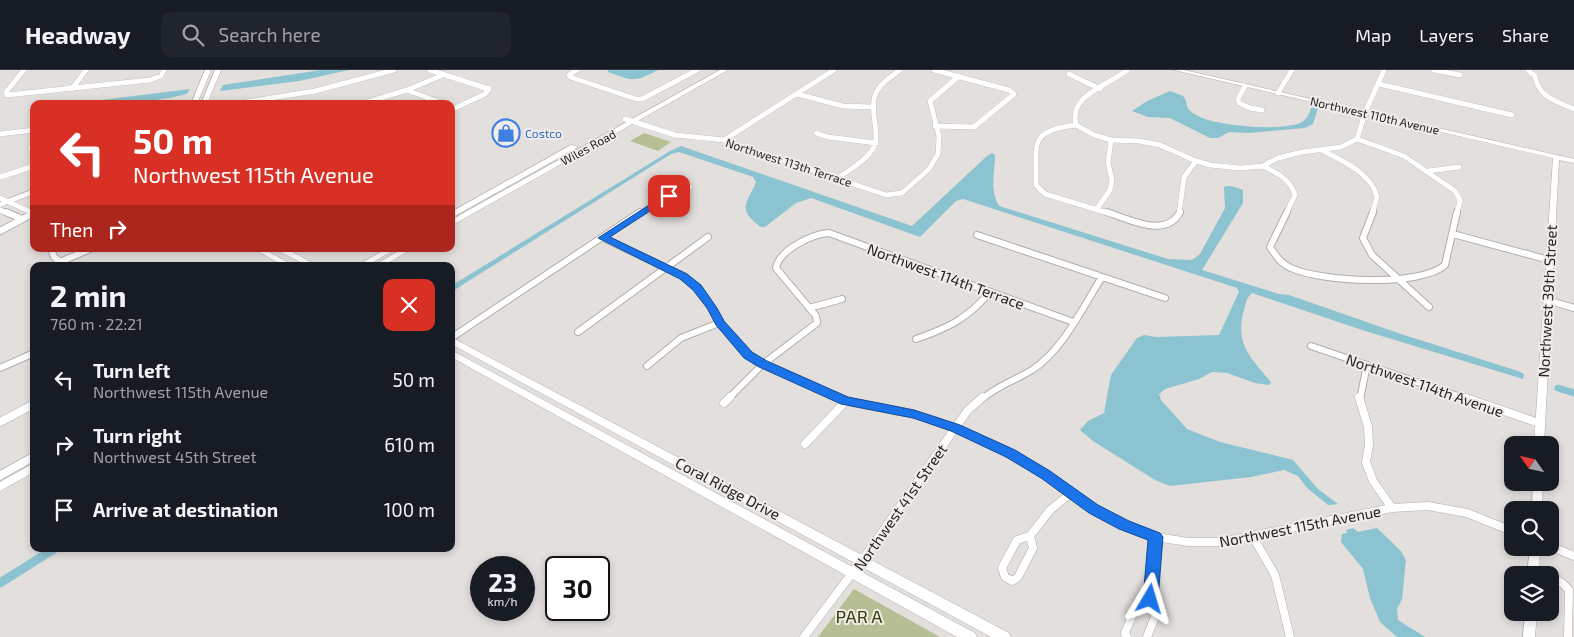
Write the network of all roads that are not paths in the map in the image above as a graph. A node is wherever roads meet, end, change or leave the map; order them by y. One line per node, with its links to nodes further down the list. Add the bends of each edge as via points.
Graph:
1 (24, 70): 27 (street, via 6,92 7,95)
2 (86, 70): 27 (street)
3 (164, 70): 27 (street, via 157,78)
4 (208, 70): 32 (main road)
5 (218, 70): 33 (main road)
6 (394, 70): 34 (street, via 332,89)
7 (430, 70): 22 (street)
8 (577, 70): 9 (street, via 570,77 642,99)
9 (697, 70)
10 (713, 70): 43 (main road, Wiles Road)
11 (725, 70): 44 (main road, Wiles Road)
12 (834, 70): 31 (street)
13 (900, 70): 38 (street, via 879,85)
14 (934, 70): 23 (street)
15 (1127, 70): 28 (street)
16 (1177, 70): 26 (street, Northwest 110th Avenue)
17 (1292, 70): 30 (street)
18 (1384, 70): 25 (street)
19 (1434, 70): 24 (street)
20 (1528, 70): 39 (street, via 1534,76 1538,90)
21 (1069, 74): 28 (street)
22 (443, 75): 29 (street); 37 (street, via 490,89)
23 (959, 76): 46 (street, via 930,101); 46 (street, via 1014,94 974,127)
24 (1460, 76)
25 (1379, 84): 41 (street); 42 (street)
26 (1245, 86): 30 (street, Northwest 110th Avenue); 40 (street, via 1239,103)
27 (72, 89)
28 (1100, 89): 45 (street, via 1078,103 1073,113)
29 (408, 90): 35 (street); 36 (street)
30 (1278, 93): 41 (street, Northwest 110th Avenue)
31 (797, 94): 38 (street, via 834,105); 51 (street)
32 (196, 100)
33 (206, 100)
34 (260, 100)
35 (374, 100)
36 (434, 100)
37 (455, 107)
38 (871, 107): 53 (street)
39 (1574, 108)
40 (1262, 110)
41 (1365, 113): 50 (street); 55 (street, Northwest 110th Avenue)
42 (1512, 115)
43 (625, 119): 44 (street, Northwest 113th Terrace); 71 (main road, Wiles Road)
44 (633, 122): 51 (street, Northwest 113th Terrace, via 675,135); 74 (main road, Wiles Road)
45 (1076, 125): 52 (street); 69 (street, via 1052,128 1037,141 1034,150 1036,185 1045,194)
46 (935, 126): 63 (street, Northwest 113th Terrace, via 940,151 936,160 902,193 886,195)
47 (30, 130): 49 (street)
48 (816, 132): 53 (street, via 828,137)
49 (0, 134)
50 (1357, 139): 54 (street, via 1341,147); 61 (street, via 1404,156)
51 (724, 140): 63 (street, Northwest 113th Terrace)
52 (1111, 140): 56 (street, via 1160,144); 69 (street, via 1108,163 1112,180 1110,190)
53 (876, 143): 63 (street, via 869,153)
54 (1322, 150): 58 (street, via 1278,158); 95 (street, via 1367,178 1375,189 1377,196 1362,238 1372,255)
55 (1556, 156): 57 (street, Northwest 110th Avenue); 86 (street, Northwest 39th Street)
56 (1196, 161): 58 (street, via 1240,168); 69 (street, via 1187,170 1182,184 1182,202 1172,224 1152,226)
57 (1574, 161)
58 (1263, 166): 95 (street, via 1293,188 1294,195 1270,247 1277,260 1302,272 1335,280)
59 (30, 167): 62 (street)
60 (1459, 168): 61 (street)
61 (1428, 171): 76 (street, via 1455,191 1460,200)
62 (0, 177)
63 (838, 178)
64 (690, 188): 79 (street, via 650,206)
65 (30, 189): 67 (street)
66 (30, 192): 67 (street)
67 (2, 200): 70 (street)
68 (0, 210): 73 (street)
69 (1096, 210)
70 (30, 212)
71 (455, 214)
72 (30, 215): 73 (street)
73 (22, 219): 75 (street)
74 (455, 222)
75 (0, 231)
76 (1453, 234): 86 (street); 95 (street, via 1446,265 1439,272)
77 (977, 235): 94 (street)
78 (708, 237): 93 (street)
79 (603, 238): 93 (street, Northwest 115th Avenue); 106 (street)
80 (52, 252): 87 (street)
81 (85, 252): 88 (street)
82 (264, 252): 89 (main road)
83 (288, 252): 90 (main road)
84 (386, 252): 91 (main road)
85 (403, 252): 92 (main road)
86 (1549, 260): 99 (street, Northwest 39th Street)
87 (60, 262)
88 (67, 262)
89 (282, 262)
90 (306, 262)
91 (368, 262)
92 (384, 262)
93 (665, 267): 104 (street, Northwest 115th Avenue, via 684,276 697,288); 105 (street)
94 (1102, 277): 97 (street); 103 (street, Northwest 41st Street)
95 (1397, 278): 100 (street)
96 (990, 292): 101 (street, Northwest 114th Terrace, via 819,232 811,234 777,262 776,268); 103 (street, Northwest 114th Terrace); 107 (street, via 967,318)
97 (1165, 298)
98 (842, 299): 101 (street)
99 (1546, 300): 102 (street); 120 (street, Northwest 39th Street)
100 (1429, 307)
101 (809, 308): 112 (street, via 817,323)
102 (1574, 308)
103 (1073, 322): 121 (street, Northwest 41st Street, via 1047,358 981,398)
104 (720, 323): 112 (street, Northwest 115th Avenue, via 748,355); 114 (street, via 681,338)
105 (578, 332)
106 (455, 336)
107 (916, 339)
108 (455, 341): 136 (main road, Coral Ridge Drive)
109 (1311, 346): 113 (street, Northwest 114th Avenue)
110 (30, 355): 115 (street)
111 (455, 355): 137 (main road, Coral Ridge Drive)
112 (763, 364): 116 (street, Northwest 115th Avenue); 117 (street)
113 (1367, 365): 120 (street, Northwest 114th Avenue); 129 (street, via 1360,395 1368,427 1366,462 1373,481)
114 (647, 366)
115 (0, 368)
116 (846, 401): 121 (street, Northwest 115th Avenue, via 914,414); 123 (street)
117 (724, 403)
118 (30, 406): 119 (street)
119 (0, 422)
120 (1539, 423): 122 (street, Northwest 39th Street)
121 (956, 428): 128 (street, Northwest 115th Avenue, via 1011,453 1046,474); 136 (street, Northwest 41st Street)
122 (1539, 436)
123 (805, 444)
124 (30, 458): 126 (street)
125 (30, 468): 127 (street)
126 (0, 476)
127 (0, 487)
128 (1070, 494): 131 (street, via 1050,510); 132 (street, Northwest 115th Avenue, via 1124,525)
129 (1392, 508): 130 (street, Northwest 115th Avenue, via 1428,506 1466,513); 133 (street, Northwest 115th Avenue)
130 (1504, 528)
131 (1030, 536): 131 (street, via 1017,540 1002,568 1005,577 1012,581 1018,577 1033,548)
132 (1156, 537): 133 (street, Northwest 115th Avenue, via 1188,542 1221,542); 139 (street)
133 (1253, 537): 146 (street, via 1275,574)
134 (1559, 550): 135 (street)
135 (1574, 556)
136 (862, 561): 137 (street, Northwest 41st Street); 143 (main road, Coral Ridge Drive)
137 (853, 573): 141 (street, Northwest 41st Street); 142 (main road, Coral Ridge Drive)
138 (1559, 582): 148 (street, via 1569,590)
139 (1150, 599): 144 (street, via 1138,602 1125,633); 145 (street, via 1157,612)
140 (1530, 621): 147 (street)
141 (804, 637)
142 (970, 637)
143 (1004, 637)
144 (1127, 637)
145 (1147, 637)
146 (1290, 637)
147 (1529, 637)
148 (1568, 637)

